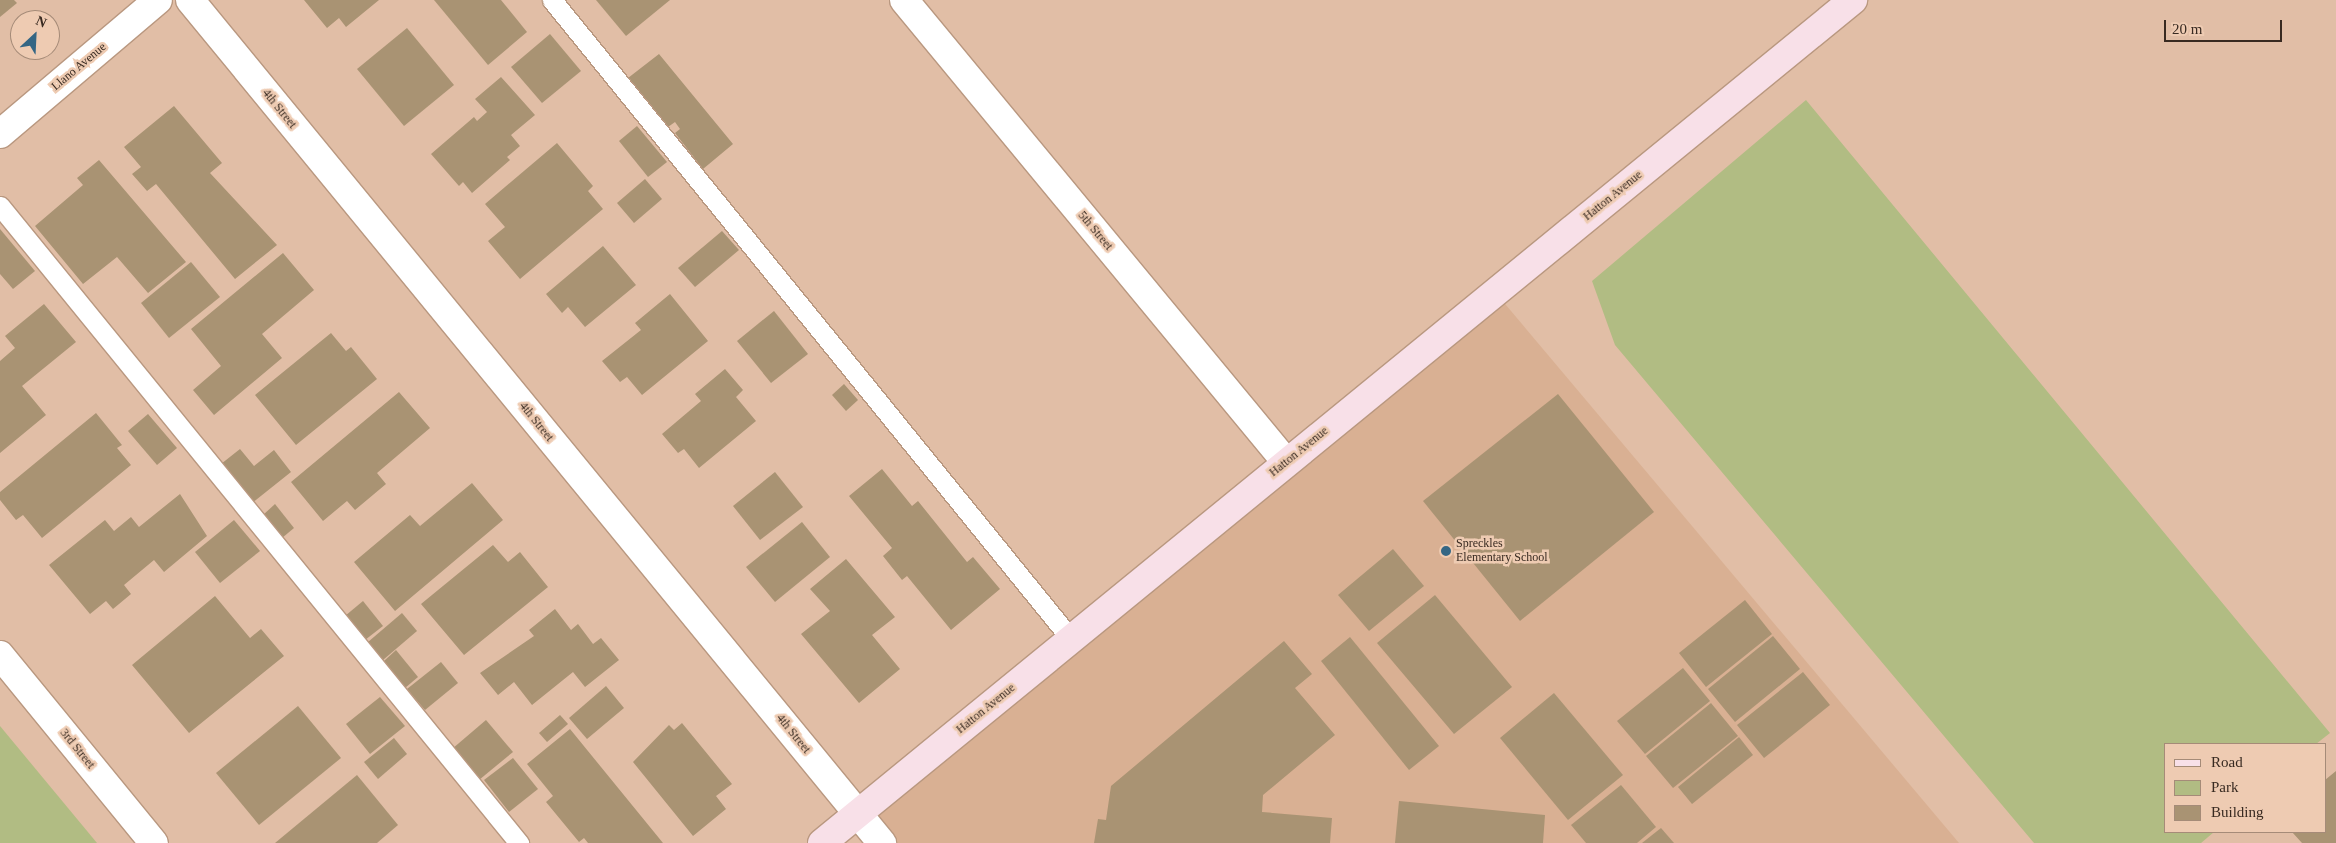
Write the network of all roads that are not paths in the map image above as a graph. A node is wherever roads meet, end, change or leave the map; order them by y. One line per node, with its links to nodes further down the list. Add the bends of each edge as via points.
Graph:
1 (158, 0): 6 (street, Llano Avenue)
2 (190, 0): 11 (street, 4th Street)
3 (552, 0): 9 (lane)
4 (904, 0): 8 (street, 5th Street)
5 (1853, 0): 8 (street, Hatton Avenue)
6 (0, 134)
7 (0, 206): 13 (lane)
8 (1286, 462): 9 (street, Hatton Avenue)
9 (1071, 639): 11 (street, Hatton Avenue)
10 (0, 655): 12 (street, 3rd Street)
11 (858, 813): 14 (street, Hatton Avenue); 15 (street, 4th Street)
12 (154, 843)
13 (518, 843)
14 (822, 843)
15 (882, 843)

